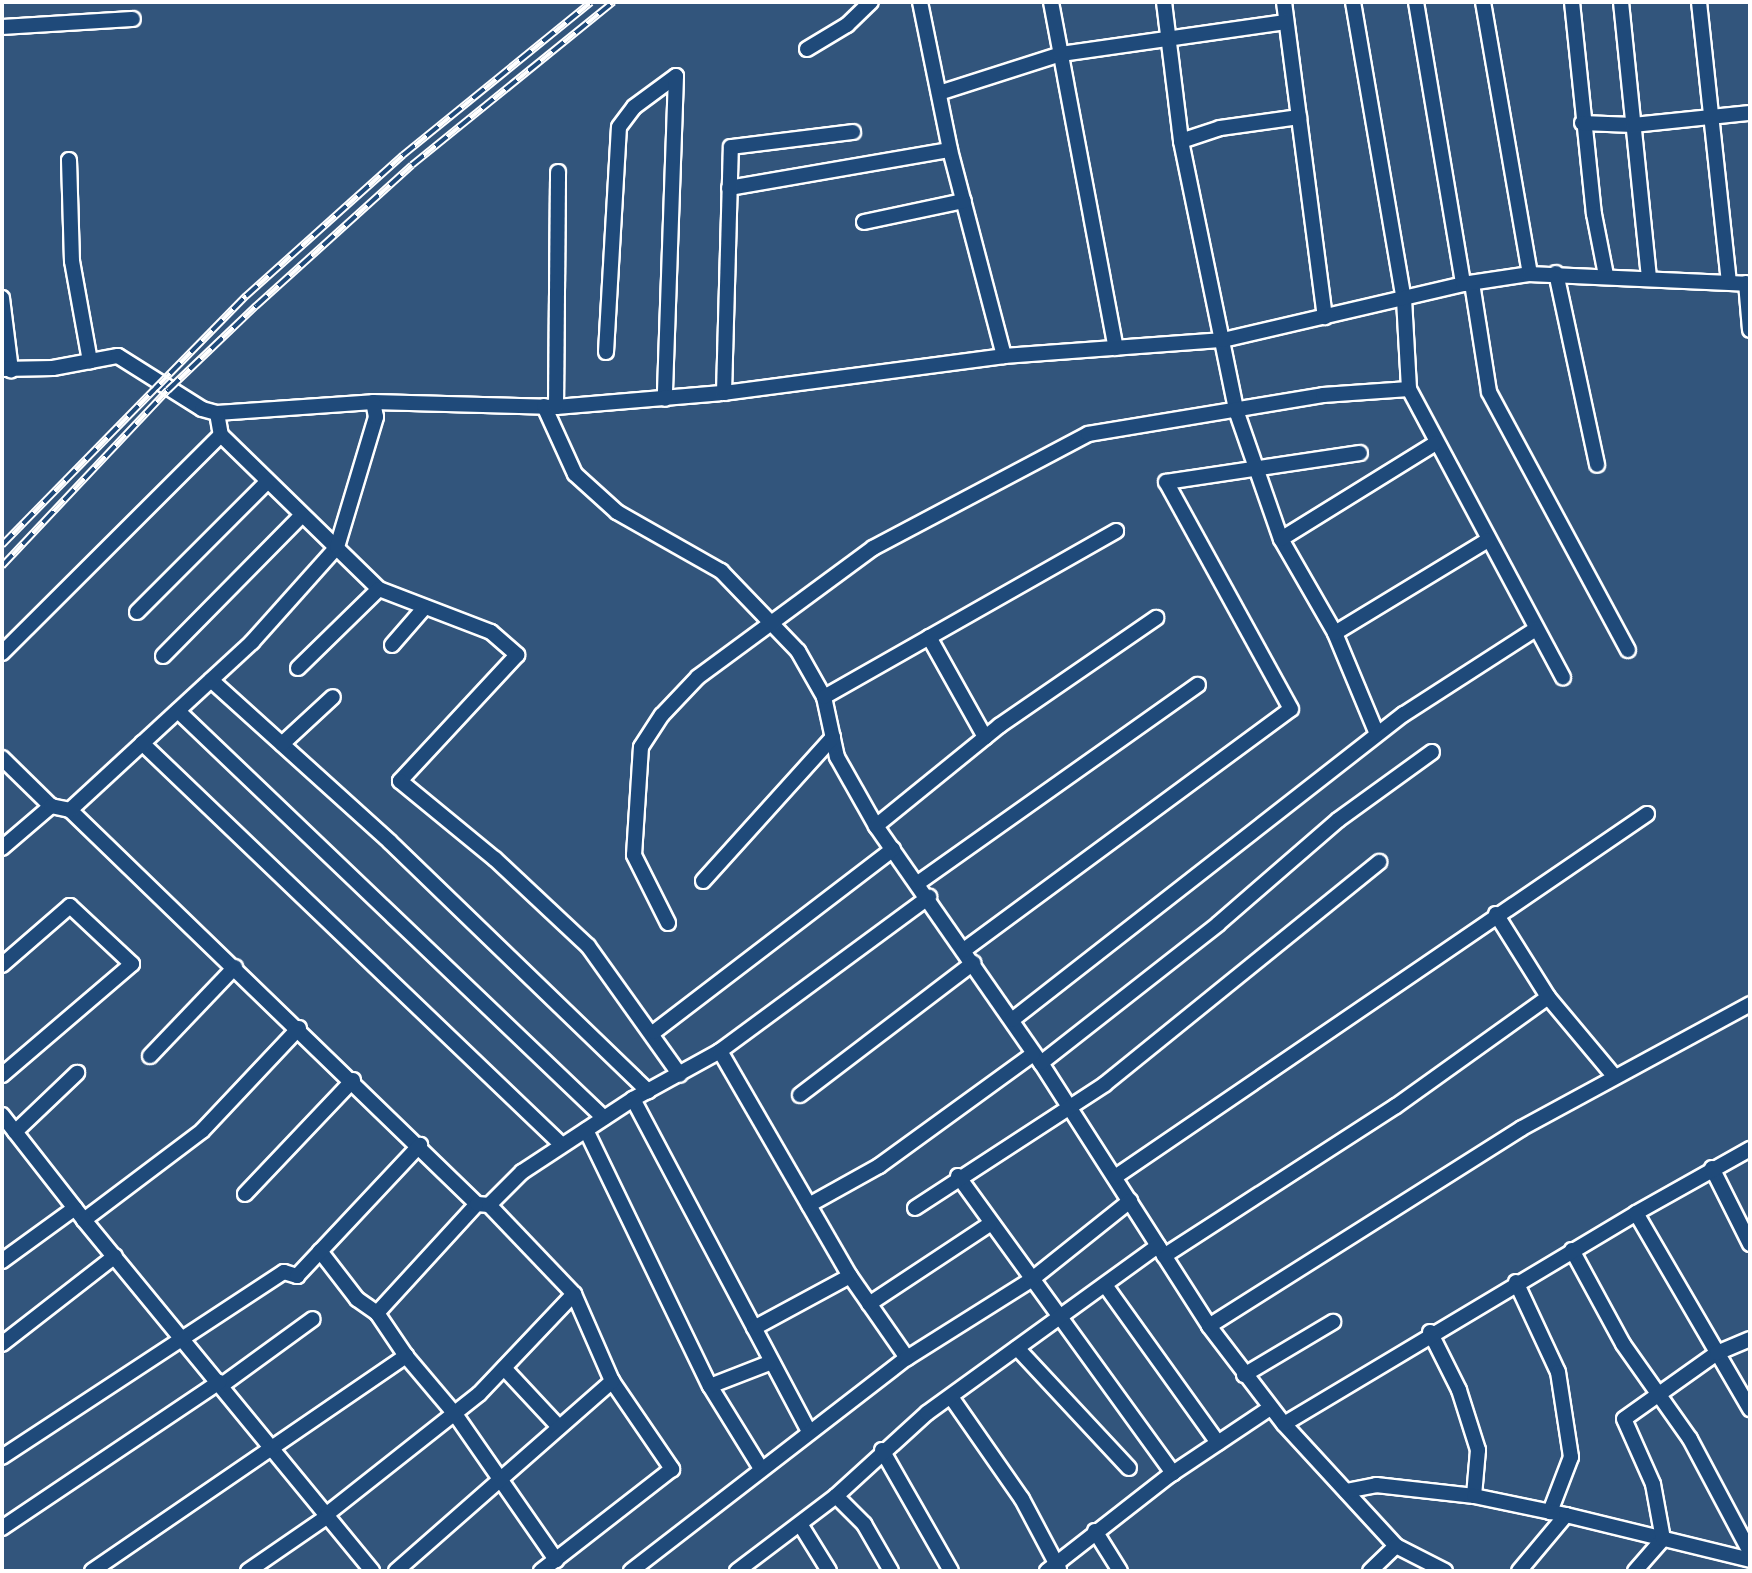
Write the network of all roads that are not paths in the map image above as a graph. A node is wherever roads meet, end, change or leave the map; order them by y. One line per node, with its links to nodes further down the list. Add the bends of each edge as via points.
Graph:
1 (871, 2): 16 (street, via 847,25)
2 (920, 2): 18 (street)
3 (1051, 2): 17 (street)
4 (1164, 2): 15 (street)
5 (1284, 2): 13 (street)
6 (1353, 2): 40 (street)
7 (1416, 2): 37 (street)
8 (1483, 2): 33 (street)
9 (1572, 2): 22 (street)
10 (1621, 2): 23 (street)
11 (1699, 2): 21 (street)
12 (133, 19): 14 (street)
13 (1286, 22): 15 (street); 20 (street)
14 (2, 27)
15 (1169, 38): 17 (street); 25 (street)
16 (807, 49)
17 (1061, 54): 18 (street); 44 (street)
18 (939, 93): 26 (street)
19 (1750, 113): 21 (street)
20 (1299, 117): 25 (street, via 1220,128); 41 (street)
21 (1711, 117): 23 (street); 36 (street)
22 (1582, 123): 23 (street); 34 (street)
23 (1633, 125): 35 (street)
24 (853, 132): 29 (street, via 731,147)
25 (1181, 141): 43 (street)
26 (950, 150): 29 (street); 30 (street)
27 (69, 160): 47 (street, via 72,261)
28 (558, 172): 53 (street)
29 (729, 188): 50 (street)
30 (964, 201): 31 (street); 46 (street)
31 (864, 222)
32 (1556, 273): 33 (street); 34 (street); 59 (street)
33 (1530, 274): 37 (street)
34 (1606, 275): 35 (street)
35 (1649, 276): 36 (street)
36 (1729, 281): 38 (street)
37 (1468, 284): 40 (street); 76 (street, via 1489,392)
38 (1748, 284): 42 (street)
39 (2, 298): 48 (street)
40 (1404, 299): 41 (street); 49 (street)
41 (1325, 317): 43 (street)
42 (1750, 330)
43 (1223, 340): 44 (street); 55 (street)
44 (1116, 348): 46 (street)
45 (606, 352): 51 (street, via 619,127 634,107 676,76)
46 (1004, 356): 50 (street)
47 (90, 361): 48 (street); 54 (street, via 118,356 202,409)
48 (6, 369)
49 (1409, 389): 55 (street, via 1323,395); 57 (street)
50 (724, 393): 51 (street)
51 (665, 399): 53 (street)
52 (373, 402): 53 (street); 54 (street); 66 (street, via 376,417)
53 (550, 406): 71 (street, via 575,474 617,512 721,571)
54 (217, 413): 56 (street)
55 (1237, 413): 60 (street); 71 (street, via 1088,434 873,548)
56 (221, 435): 61 (street); 77 (street)
57 (1436, 443): 64 (street); 65 (street)
58 (1360, 453): 60 (street)
59 (1597, 465)
60 (1255, 471): 64 (street); 105 (street, via 1166,482 1291,709)
61 (267, 482): 62 (street); 69 (street)
62 (301, 516): 66 (street); 78 (street)
63 (1116, 531): 74 (street)
64 (1281, 539): 73 (street)
65 (1488, 540): 72 (street); 73 (street)
66 (337, 547): 67 (street); 81 (street)
67 (379, 589): 68 (street); 79 (street)
68 (425, 607): 75 (street); 113 (street, via 491,632 517,655 400,781 495,859 588,946)
69 (137, 612)
70 (1156, 618): 88 (street)
71 (770, 624): 84 (street, via 798,651); 104 (street, via 698,677 641,747 634,855)
72 (1536, 629): 80 (street); 86 (street)
73 (1335, 633): 86 (street)
74 (929, 637): 84 (street); 88 (street)
75 (392, 645)
76 (1628, 650)
77 (2, 653)
78 (163, 656)
79 (298, 668)
80 (1563, 677)
81 (211, 680): 85 (street); 90 (street)
82 (1198, 685): 101 (street)
83 (333, 697): 90 (street)
84 (824, 697): 87 (street)
85 (178, 711): 89 (street); 127 (street)
86 (1377, 734): 111 (street)
87 (833, 737): 96 (street, via 837,757); 100 (street)
88 (985, 737): 96 (street)
89 (142, 743): 94 (street); 131 (street)
90 (282, 744): 122 (street)
91 (1432, 752): 116 (street, via 1338,820 1218,924)
92 (2, 758): 93 (street)
93 (51, 806): 94 (street); 97 (street)
94 (70, 810): 108 (street)
95 (1647, 814): 103 (street)
96 (876, 826): 98 (street)
97 (2, 848)
98 (893, 849): 101 (street); 113 (street)
99 (1379, 862): 125 (street, via 1105,1084)
100 (703, 881)
101 (918, 883): 102 (street)
102 (929, 897): 105 (street); 114 (street)
103 (1496, 914): 109 (street); 135 (street)
104 (668, 923)
105 (964, 950): 106 (street)
106 (973, 963): 111 (street); 123 (street)
107 (2, 965): 118 (street, via 70,906 132,964)
108 (235, 967): 112 (street); 115 (street)
109 (1548, 997): 120 (street); 147 (street, via 1396,1106)
110 (1750, 1004): 120 (street)
111 (1012, 1020): 116 (street)
112 (299, 1028): 121 (street); 142 (street, via 202,1131)
113 (654, 1032): 119 (street)
114 (720, 1051): 119 (street); 139 (street)
115 (150, 1056)
116 (1037, 1058): 125 (street); 139 (street, via 879,1166)
117 (77, 1073): 129 (street)
118 (2, 1075)
119 (680, 1075): 122 (street)
120 (1614, 1076): 160 (street, via 1522,1128)
121 (353, 1080): 130 (street); 136 (street)
122 (648, 1091): 124 (street)
123 (800, 1095)
124 (633, 1099): 127 (street); 161 (street)
125 (1068, 1106): 134 (street); 135 (street)
126 (2, 1115): 129 (street)
127 (604, 1118): 128 (street)
128 (586, 1130): 131 (street); 175 (street)
129 (15, 1132): 142 (street)
130 (420, 1145): 138 (street); 146 (street)
131 (562, 1145): 138 (street)
132 (1750, 1149): 133 (street)
133 (1712, 1168): 141 (street); 144 (street)
134 (958, 1176): 140 (street); 143 (street)
135 (1115, 1177): 137 (street)
136 (245, 1194)
137 (1130, 1201): 147 (street); 151 (street)
138 (483, 1204): 154 (street); 156 (street)
139 (809, 1205): 150 (street)
140 (915, 1208)
141 (1636, 1213): 145 (street); 167 (street)
142 (79, 1214): 148 (street); 149 (street)
143 (990, 1224): 151 (street); 155 (street)
144 (1750, 1244)
145 (1572, 1250): 152 (street); 176 (street, via 1623,1344)
146 (320, 1251): 156 (street, via 357,1299); 163 (street, via 297,1276 284,1272)
147 (1161, 1251): 153 (street); 160 (street)
148 (115, 1256): 163 (street); 165 (street)
149 (2, 1261)
150 (850, 1276): 155 (street); 161 (street)
151 (1031, 1280): 157 (street); 169 (street)
152 (1516, 1282): 162 (street); 195 (street, via 1560,1386 1571,1457)
153 (1105, 1285): 157 (street); 184 (street)
154 (574, 1294): 171 (street); 173 (street)
155 (869, 1304): 169 (street)
156 (377, 1313): 168 (street)
157 (1059, 1316): 166 (street); 190 (street)
158 (313, 1319): 174 (street)
159 (1333, 1322): 172 (street)
160 (1209, 1326): 172 (street)
161 (754, 1328): 170 (street)
162 (1430, 1332): 181 (street); 194 (street, via 1459,1390 1478,1450)
163 (183, 1336): 174 (street); 187 (street)
164 (1750, 1339): 167 (street)
165 (2, 1344)
166 (1017, 1348): 177 (street); 189 (street)
167 (1717, 1353): 176 (street); 179 (street)
168 (406, 1356): 180 (street); 185 (street)
169 (907, 1358): 183 (street)
170 (772, 1362): 175 (street); 183 (street)
171 (504, 1368): 180 (street); 182 (street)
172 (1244, 1375): 178 (street)
173 (612, 1381): 182 (street); 204 (street, via 672,1469)
174 (220, 1384): 185 (street); 199 (street)
175 (710, 1386): 188 (street)
176 (1658, 1393): 201 (street, via 1624,1419 1653,1484); 203 (street, via 1690,1439)
177 (951, 1397): 186 (street); 206 (street, via 1022,1499)
178 (1270, 1408): 181 (street); 184 (street)
179 (1750, 1409)
180 (455, 1414): 191 (street); 196 (street)
181 (1284, 1424): 192 (street)
182 (559, 1427): 191 (street)
183 (809, 1431): 188 (street)
184 (1218, 1443): 190 (street)
185 (272, 1449): 196 (street); 207 (street)
186 (882, 1450): 193 (street); 216 (street)
187 (2, 1457)
188 (760, 1467): 212 (street)
189 (1129, 1468)
190 (1173, 1473): 200 (street)
191 (500, 1478): 204 (street); 210 (street)
192 (1346, 1491): 194 (street, via 1376,1485); 202 (street)
193 (836, 1496): 198 (street); 215 (street, via 864,1524)
194 (1474, 1496): 195 (street)
195 (1550, 1512): 197 (street)
196 (328, 1515): 208 (street); 209 (street)
197 (1566, 1515): 201 (street); 220 (street)
198 (800, 1524): 213 (street); 214 (street)
199 (2, 1528)
200 (1095, 1531): 206 (street); 217 (street)
201 (1663, 1539): 205 (street); 221 (street)
202 (1396, 1546): 218 (street); 219 (street)
203 (1750, 1552)
204 (556, 1560): 211 (street)
205 (1750, 1560)
206 (1054, 1569)
207 (92, 1571)
208 (248, 1571)
209 (372, 1571)
210 (396, 1571)
211 (541, 1571)
212 (631, 1571)
213 (737, 1571)
214 (829, 1571)
215 (891, 1571)
216 (951, 1571)
217 (1120, 1571)
218 (1370, 1571)
219 (1445, 1571)
220 (1519, 1571)
221 (1635, 1571)

